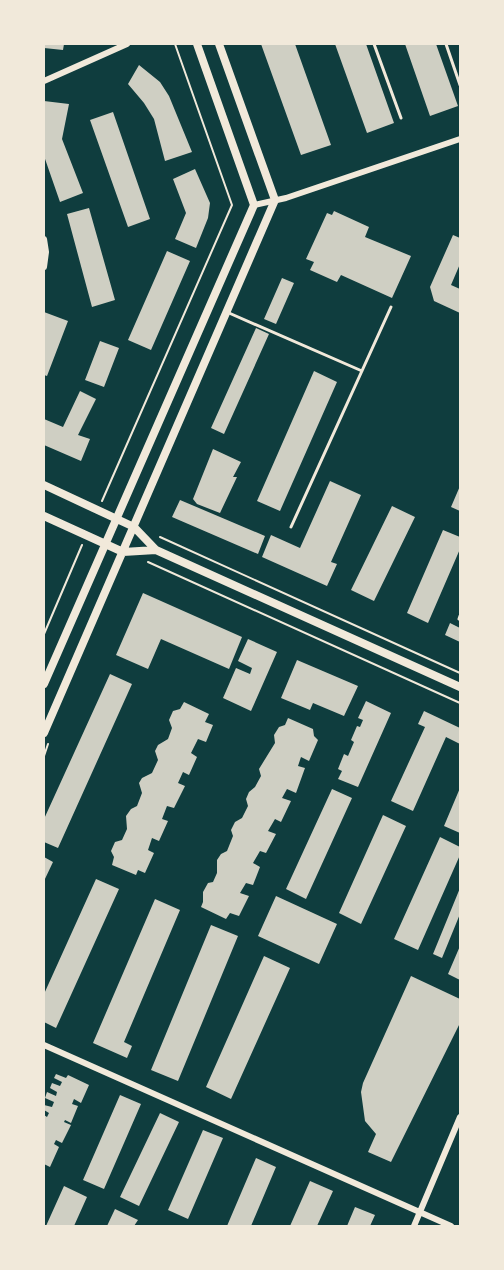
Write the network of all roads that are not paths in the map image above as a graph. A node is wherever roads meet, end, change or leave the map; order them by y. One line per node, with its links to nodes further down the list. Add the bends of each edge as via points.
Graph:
1 (127, 44): 6 (street)
2 (197, 44): 11 (main road)
3 (219, 44): 10 (main road)
4 (374, 44): 8 (lane)
5 (446, 44): 7 (lane)
6 (44, 81)
7 (460, 85)
8 (401, 118)
9 (460, 139): 10 (street)
10 (275, 200): 11 (street); 15 (main road)
11 (254, 205): 19 (main road)
12 (44, 239): 13 (street)
13 (44, 267)
14 (391, 307): 16 (lane)
15 (227, 312): 16 (lane); 20 (main road)
16 (362, 371): 21 (lane)
17 (44, 485): 19 (main road)
18 (44, 516): 22 (main road)
19 (116, 518): 20 (main road); 22 (main road)
20 (134, 526): 23 (main road); 24 (main road)
21 (291, 527)
22 (105, 544): 24 (main road); 25 (main road)
23 (156, 550): 24 (main road); 26 (main road)
24 (123, 552): 27 (main road)
25 (44, 684)
26 (460, 687)
27 (44, 733)
28 (44, 1045): 30 (street)
29 (460, 1117): 30 (street)
30 (420, 1213): 31 (street); 32 (street)
31 (414, 1227)
32 (451, 1227)

